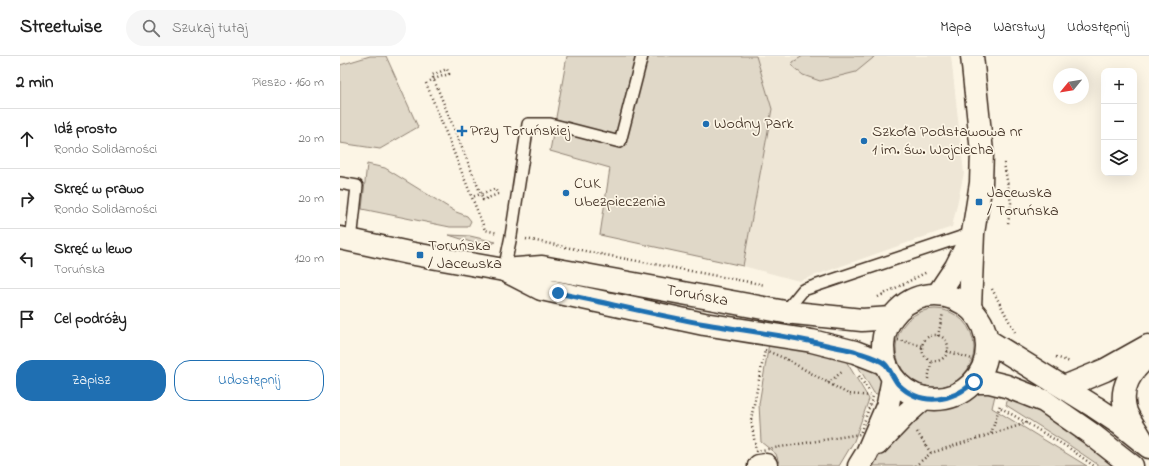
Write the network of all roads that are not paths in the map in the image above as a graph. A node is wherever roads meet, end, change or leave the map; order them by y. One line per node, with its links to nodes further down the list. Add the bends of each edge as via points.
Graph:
1 (642, 56): 6 (lane, via 620,142 550,124 528,124)
2 (972, 56): 4 (main road, via 982,152 981,183)
3 (340, 183): 5 (lane, via 357,186)
4 (973, 233): 7 (main road); 10 (lane, via 803,290)
5 (346, 240): 6 (main road, Toruńska)
6 (504, 270): 10 (main road, Toruńska, via 542,267); 15 (main road, Toruńska, via 540,289 704,324 812,341)
7 (964, 271): 8 (main road); 9 (main road)
8 (938, 294): 9 (main road, via 959,300); 11 (main road, via 920,296 904,305)
9 (970, 308): 12 (main road, via 984,328)
10 (785, 312): 11 (main road, Toruńska, via 862,320)
11 (888, 327): 15 (main road, via 883,355)
12 (987, 340): 16 (main road, via 985,364); 17 (main road)
13 (1149, 346): 17 (main road, via 1105,370)
14 (1149, 355): 20 (main road, via 1131,373 1123,399 1126,413)
15 (890, 371): 18 (main road, via 907,391); 19 (main road)
16 (974, 382): 18 (main road, via 956,395 946,398); 24 (main road, via 1006,386 1044,402)
17 (1064, 387): 20 (main road)
18 (924, 398): 19 (main road)
19 (889, 405): 21 (main road)
20 (1146, 444)
21 (863, 460)
22 (758, 466): 23 (main road)
23 (766, 466)
24 (1132, 466)

